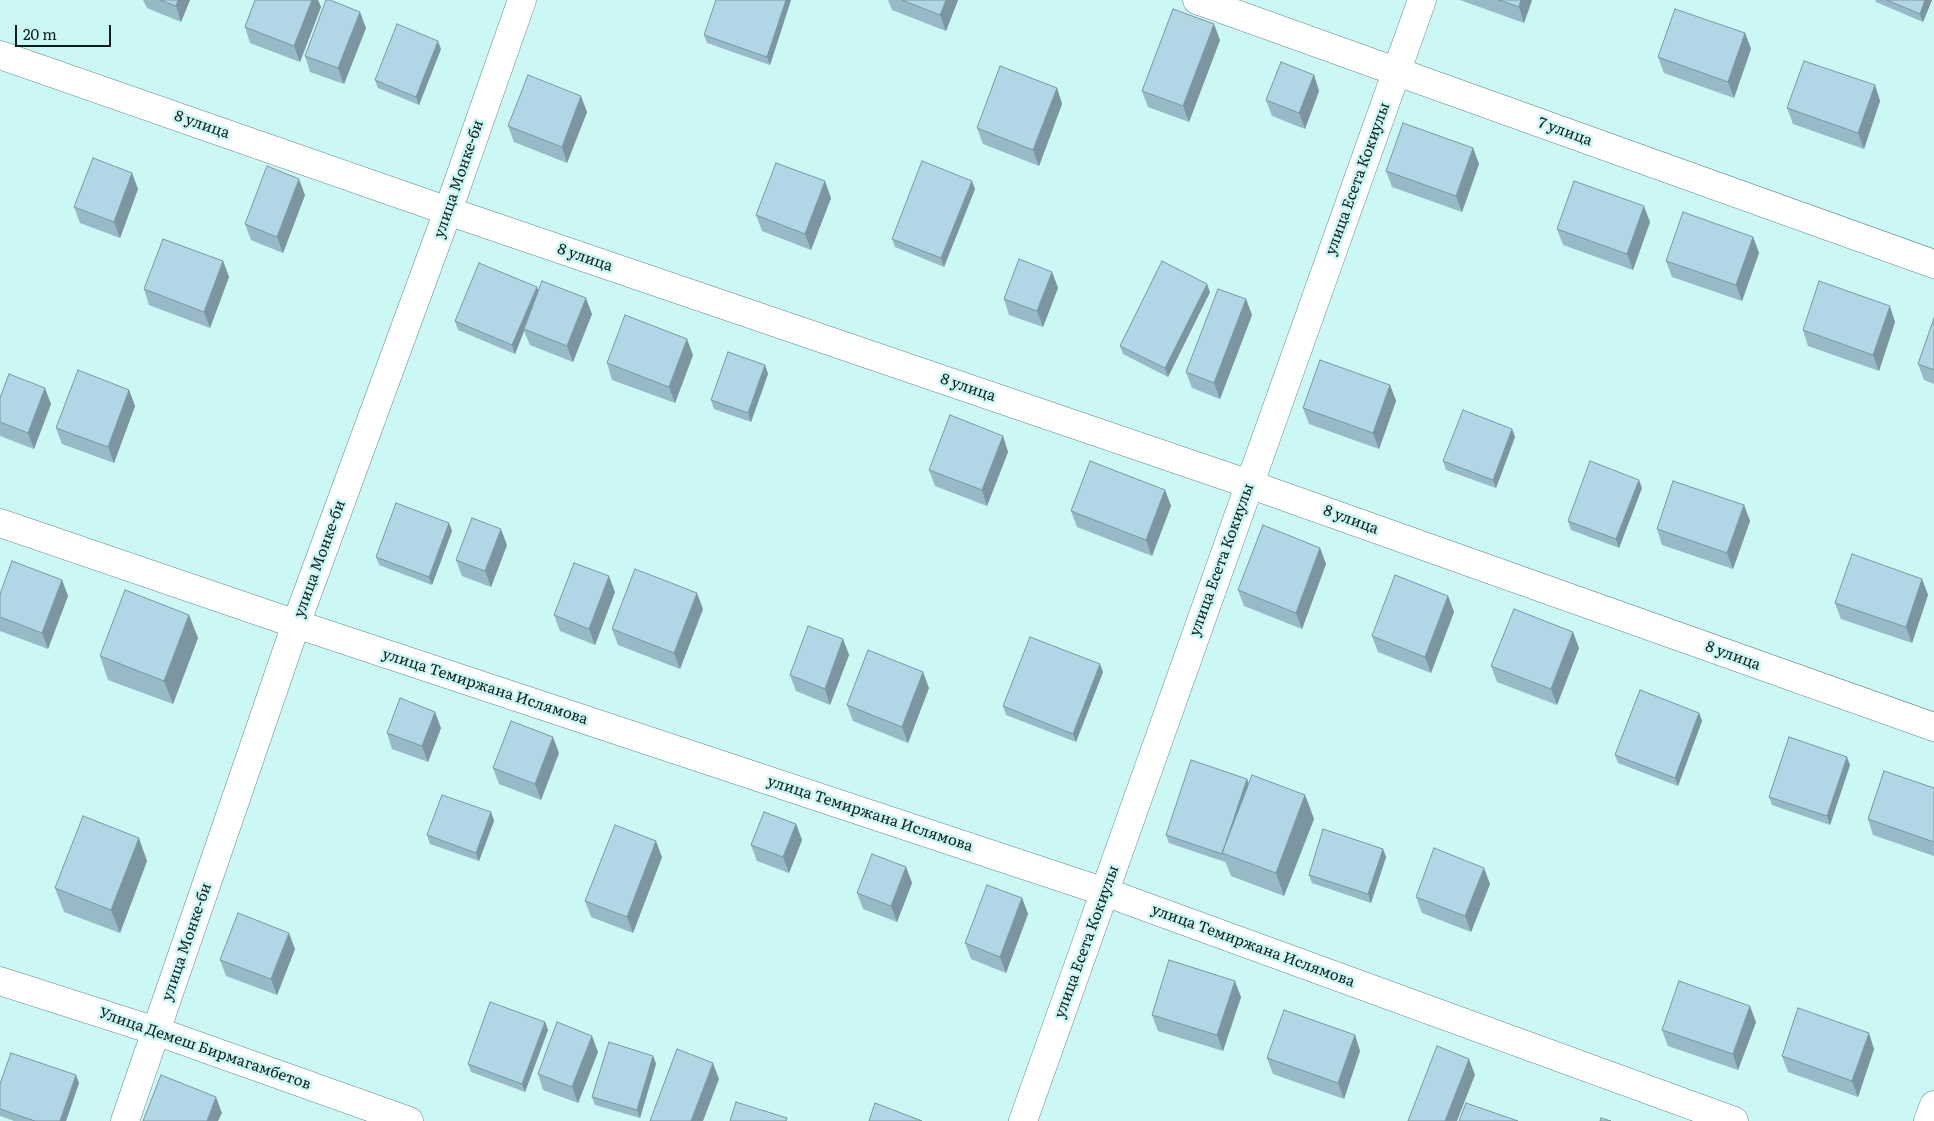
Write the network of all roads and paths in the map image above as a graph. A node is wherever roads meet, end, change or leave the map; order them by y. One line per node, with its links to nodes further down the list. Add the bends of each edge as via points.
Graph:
1 (522, 0): 6 (street, улица Монке-би)
2 (1197, 0): 5 (street, 7 улица)
3 (1422, 0): 5 (street, улица Есета Кокиулы)
4 (0, 55): 6 (street, 8 улица)
5 (1396, 72): 7 (street, 7 улица); 8 (street, улица Есета Кокиулы)
6 (448, 211): 8 (street, 8 улица); 10 (street, улица Монке-би)
7 (1934, 264)
8 (1250, 484): 11 (street, 8 улица); 12 (street, улица Есета Кокиулы)
9 (0, 523): 10 (street, улица Темиржана Ислямова)
10 (296, 624): 12 (street, улица Темиржана Ислямова); 14 (street, улица Монке-би)
11 (1934, 727)
12 (1104, 892): 18 (street, улица Есета Кокиулы); 19 (street, улица Темиржана Ислямова)
13 (0, 981): 14 (street, Улица Демеш Бирмагамбетов)
14 (156, 1031): 16 (street, улица Монке-би); 17 (street, Улица Демеш Бирмагамбетов)
15 (1934, 1105): 20 (street)
16 (125, 1121)
17 (409, 1121)
18 (1023, 1121)
19 (1734, 1121)
20 (1928, 1121)

